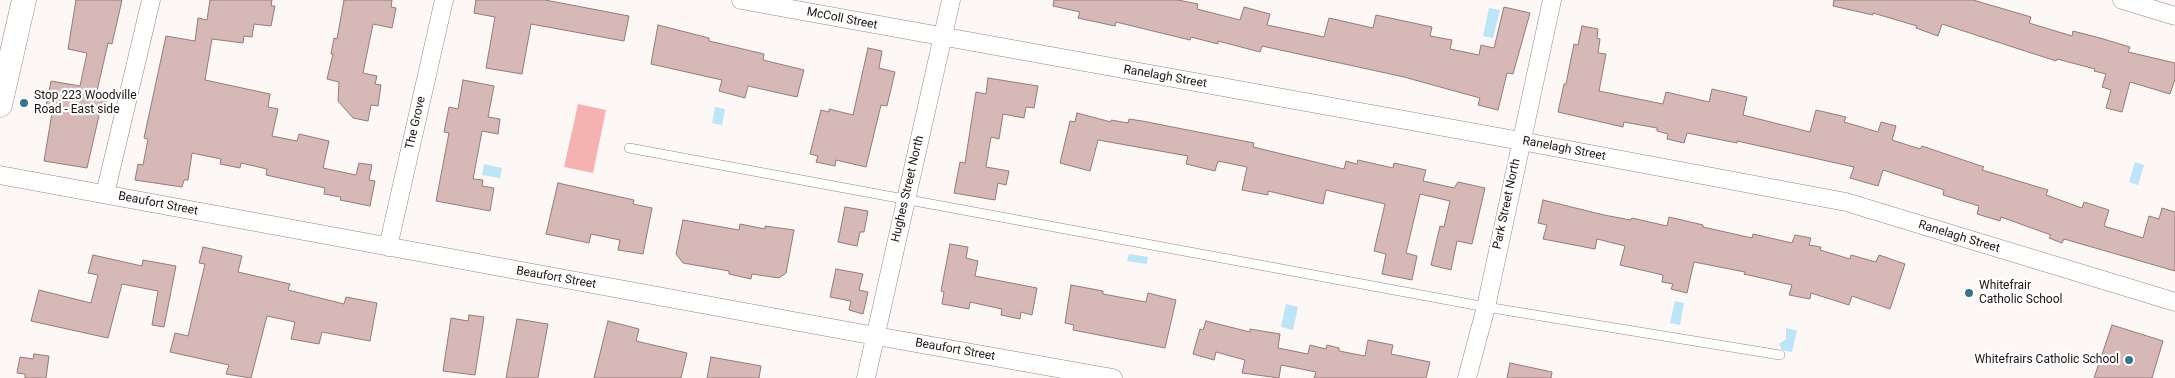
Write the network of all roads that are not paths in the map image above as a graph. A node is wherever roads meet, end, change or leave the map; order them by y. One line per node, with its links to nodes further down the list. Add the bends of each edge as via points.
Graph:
1 (24, 0): 10 (main road)
2 (151, 0): 14 (street)
3 (444, 0): 16 (street, The Grove)
4 (741, 0): 9 (street, McColl Street)
5 (951, 0): 9 (street, Hughes Street North)
6 (1552, 0): 11 (street, Park Street North)
7 (2122, 0): 8 (street)
8 (2175, 16)
9 (942, 38): 11 (street, Ranelagh Street); 15 (street, Hughes Street North)
10 (0, 105)
11 (1521, 141): 17 (street, Ranelagh Street, via 1846,202); 18 (street, Park Street North)
12 (629, 148): 15 (lane)
13 (0, 175): 14 (street, Beaufort Street)
14 (105, 194): 16 (street, Beaufort Street)
15 (905, 199): 18 (lane); 19 (street, Hughes Street North)
16 (388, 247): 19 (street, Beaufort Street)
17 (2175, 302)
18 (1486, 307): 20 (lane); 23 (street, Park Street North)
19 (875, 336): 21 (street, Hughes Street North); 22 (street, Beaufort Street)
20 (1780, 355)
21 (866, 378)
22 (1113, 378)
23 (1467, 378)

